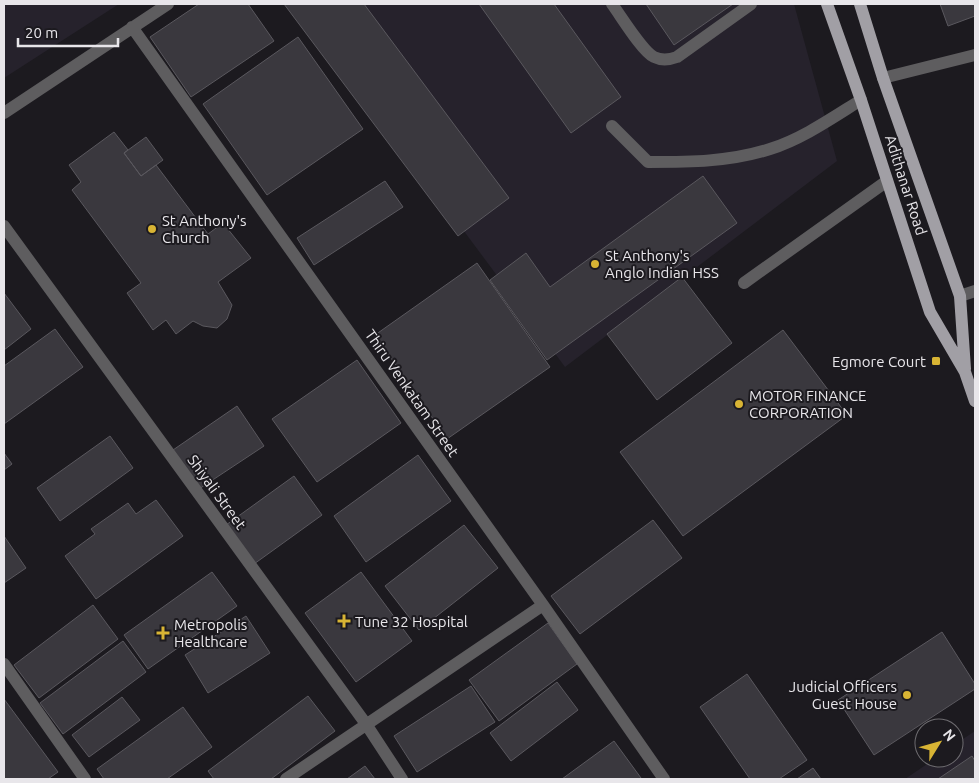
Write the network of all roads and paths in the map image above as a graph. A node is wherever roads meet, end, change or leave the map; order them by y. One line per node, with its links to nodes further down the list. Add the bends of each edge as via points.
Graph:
1 (168, 4): 6 (street)
2 (612, 4): 3 (street, via 644,48 654,57 667,61)
3 (751, 4)
4 (827, 4): 9 (main road, Adithanar Road)
5 (860, 4): 8 (main road, Adithanar Road)
6 (132, 27): 10 (street); 19 (street, Thiru Venkatam Street)
7 (975, 55): 8 (street)
8 (883, 78): 16 (main road, Adithanar Road)
9 (861, 100): 11 (street, via 818,127 772,149 747,156 696,162 648,162); 12 (main road, Adithanar Road)
10 (4, 113)
11 (612, 126)
12 (887, 181): 14 (street); 17 (main road, Adithanar Road, via 930,312)
13 (4, 226): 21 (street, Shiyali Street)
14 (744, 283)
15 (975, 291): 16 (street)
16 (960, 296): 17 (main road, Adithanar Road)
17 (965, 372): 18 (main road, Adithanar Road)
18 (975, 401)
19 (543, 605): 21 (street); 25 (street, Thiru Venkatam Street)
20 (4, 664): 22 (street)
21 (366, 724): 23 (street); 24 (street, Shiyali Street)
22 (86, 779)
23 (286, 779)
24 (402, 779)
25 (664, 779)

